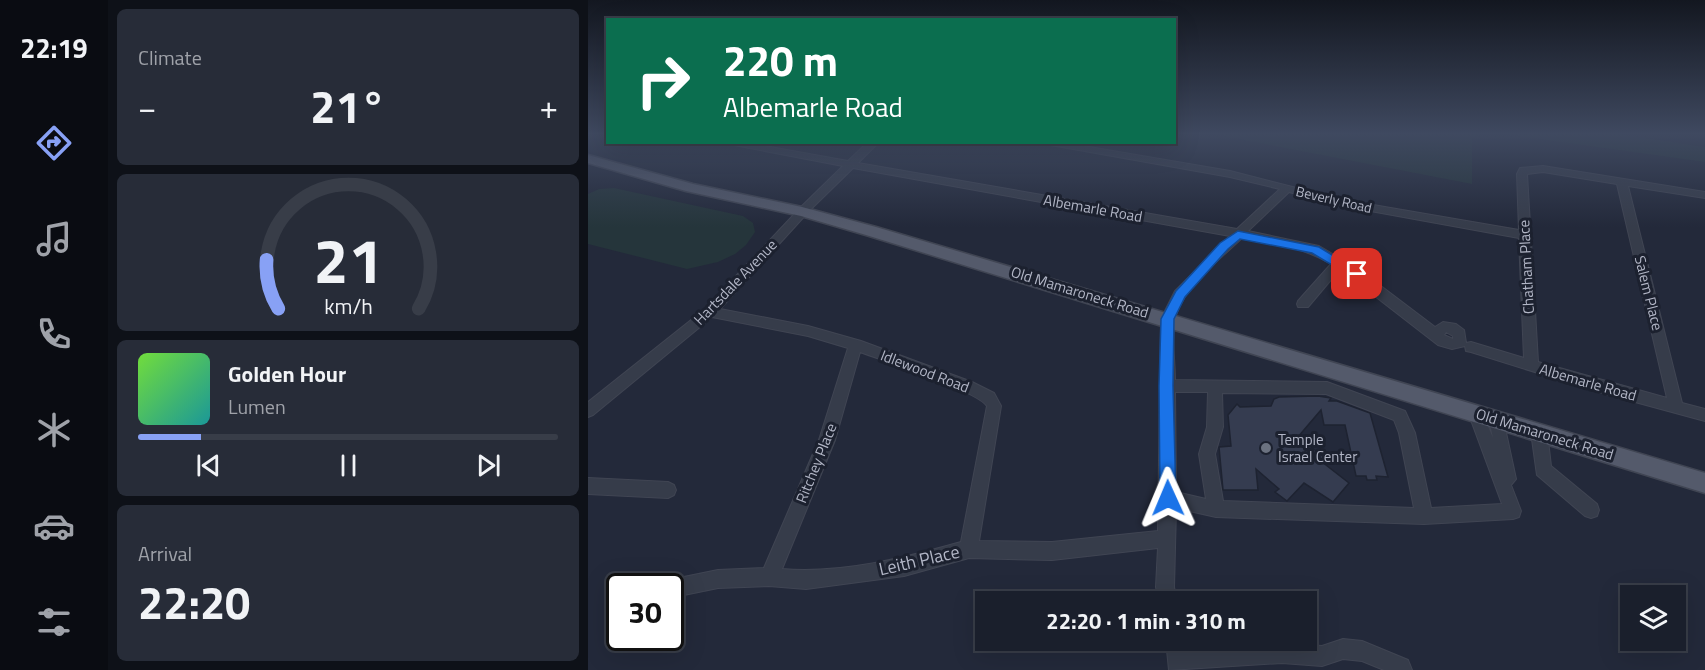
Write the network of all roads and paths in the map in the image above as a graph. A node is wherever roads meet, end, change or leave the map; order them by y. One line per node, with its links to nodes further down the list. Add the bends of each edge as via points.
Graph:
1 (607, 164): 8 (main road, Old Mamaroneck Road, via 691,188)
2 (841, 164): 4 (street, Albemarle Road)
3 (1172, 164): 6 (street, Beverly Road)
4 (850, 166): 8 (street, Hartsdale Avenue); 9 (street, Albemarle Road)
5 (1621, 180): 7 (street); 10 (street, Chatham Place, via 1524,170); 21 (street, Salem Place)
6 (1287, 188): 9 (street); 10 (street, Beverly Road, via 1342,204)
7 (1705, 195)
8 (802, 212): 13 (street, Hartsdale Avenue); 14 (main road, Old Mamaroneck Road)
9 (1238, 235): 11 (street, Albemarle Road, via 1298,244); 14 (street, via 1180,294)
10 (1524, 235): 18 (street, Chatham Place)
11 (1338, 263): 12 (street); 15 (street, Albemarle Road)
12 (1303, 304)
13 (710, 312): 16 (street, Idlewood Road, via 808,331); 22 (street, Hartsdale Avenue)
14 (1168, 319): 19 (street); 23 (main road, Old Mamaroneck Road)
15 (1437, 334)
16 (856, 345): 36 (street, Idlewood Road, via 967,386 989,398 994,406); 37 (street, Ritchey Place, via 821,454)
17 (1471, 347): 18 (street, Albemarle Road)
18 (1531, 365): 21 (street, Albemarle Road)
19 (1166, 386): 20 (street); 30 (street)
20 (1215, 388): 31 (street, via 1215,427 1207,454); 34 (street, via 1327,388 1400,417 1407,433)
21 (1676, 406): 24 (street, Albemarle Road)
22 (588, 411)
23 (1475, 412): 25 (main road, Old Mamaroneck Road); 33 (street)
24 (1705, 415)
25 (1497, 419): 26 (main road, Old Mamaroneck Road); 33 (street)
26 (1539, 432): 27 (main road, Old Mamaroneck Road); 32 (street, via 1543,470)
27 (1705, 483)
28 (588, 486): 29 (street)
29 (668, 490)
30 (1168, 498): 31 (street); 35 (street)
31 (1216, 509): 34 (street)
32 (1591, 510)
33 (1513, 511): 34 (street)
34 (1424, 516)
35 (1165, 539): 36 (street, Leith Place, via 1052,551); 39 (street)
36 (969, 549): 37 (street, Leith Place, via 904,567 806,580)
37 (769, 577): 38 (street, Leith Place, via 718,579)
38 (684, 586)
39 (1166, 591)
40 (1178, 657): 41 (street, via 1282,653 1322,656 1344,649 1362,651)
41 (1402, 670)

